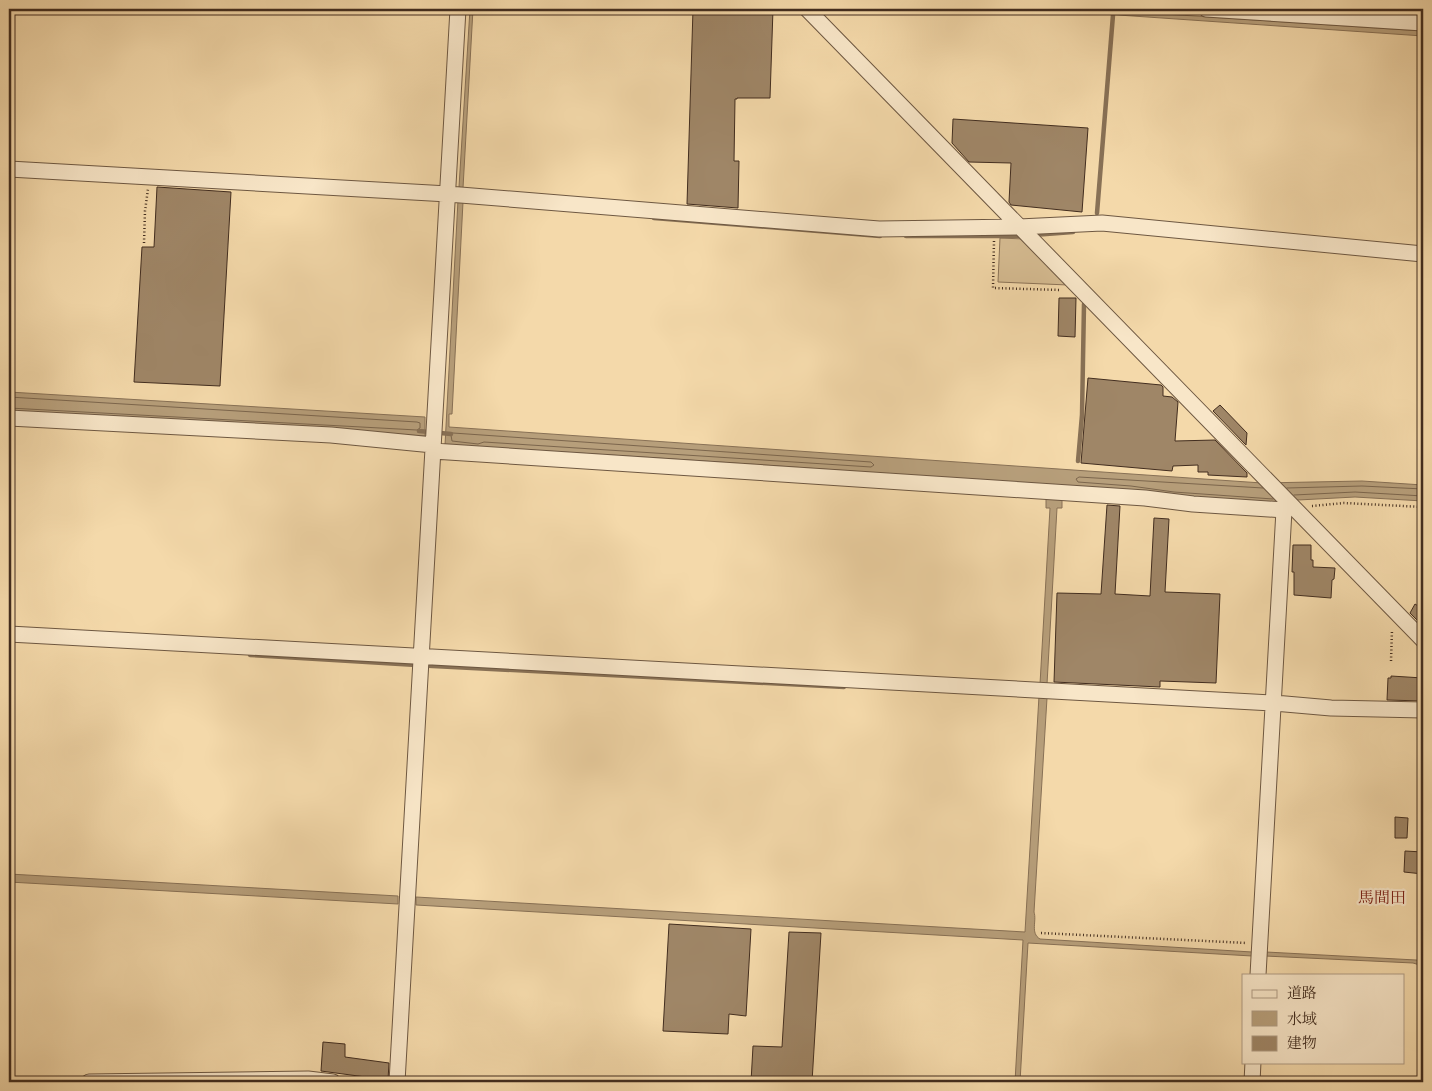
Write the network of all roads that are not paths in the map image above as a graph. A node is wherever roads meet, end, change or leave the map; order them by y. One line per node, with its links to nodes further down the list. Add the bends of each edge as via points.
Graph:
1 (458, 9): 6 (street)
2 (807, 9): 7 (street)
3 (1206, 9): 4 (street)
4 (1423, 23)
5 (9, 169): 6 (street)
6 (448, 194): 7 (street, via 879,229); 10 (street)
7 (1020, 227): 8 (street, via 1102,223); 11 (street, via 1270,481)
8 (1423, 254)
9 (9, 418): 10 (street, via 331,435)
10 (433, 446): 11 (street, via 1125,496 1193,504); 14 (street)
11 (1290, 506): 13 (street); 15 (street)
12 (9, 634): 14 (street)
13 (1423, 640)
14 (420, 657): 15 (street); 21 (street)
15 (1274, 703): 16 (street); 17 (street)
16 (1423, 710)
17 (1258, 974)
18 (1253, 1064): 22 (street)
19 (90, 1082): 20 (street, via 308,1079)
20 (333, 1082)
21 (397, 1082)
22 (1252, 1082)

